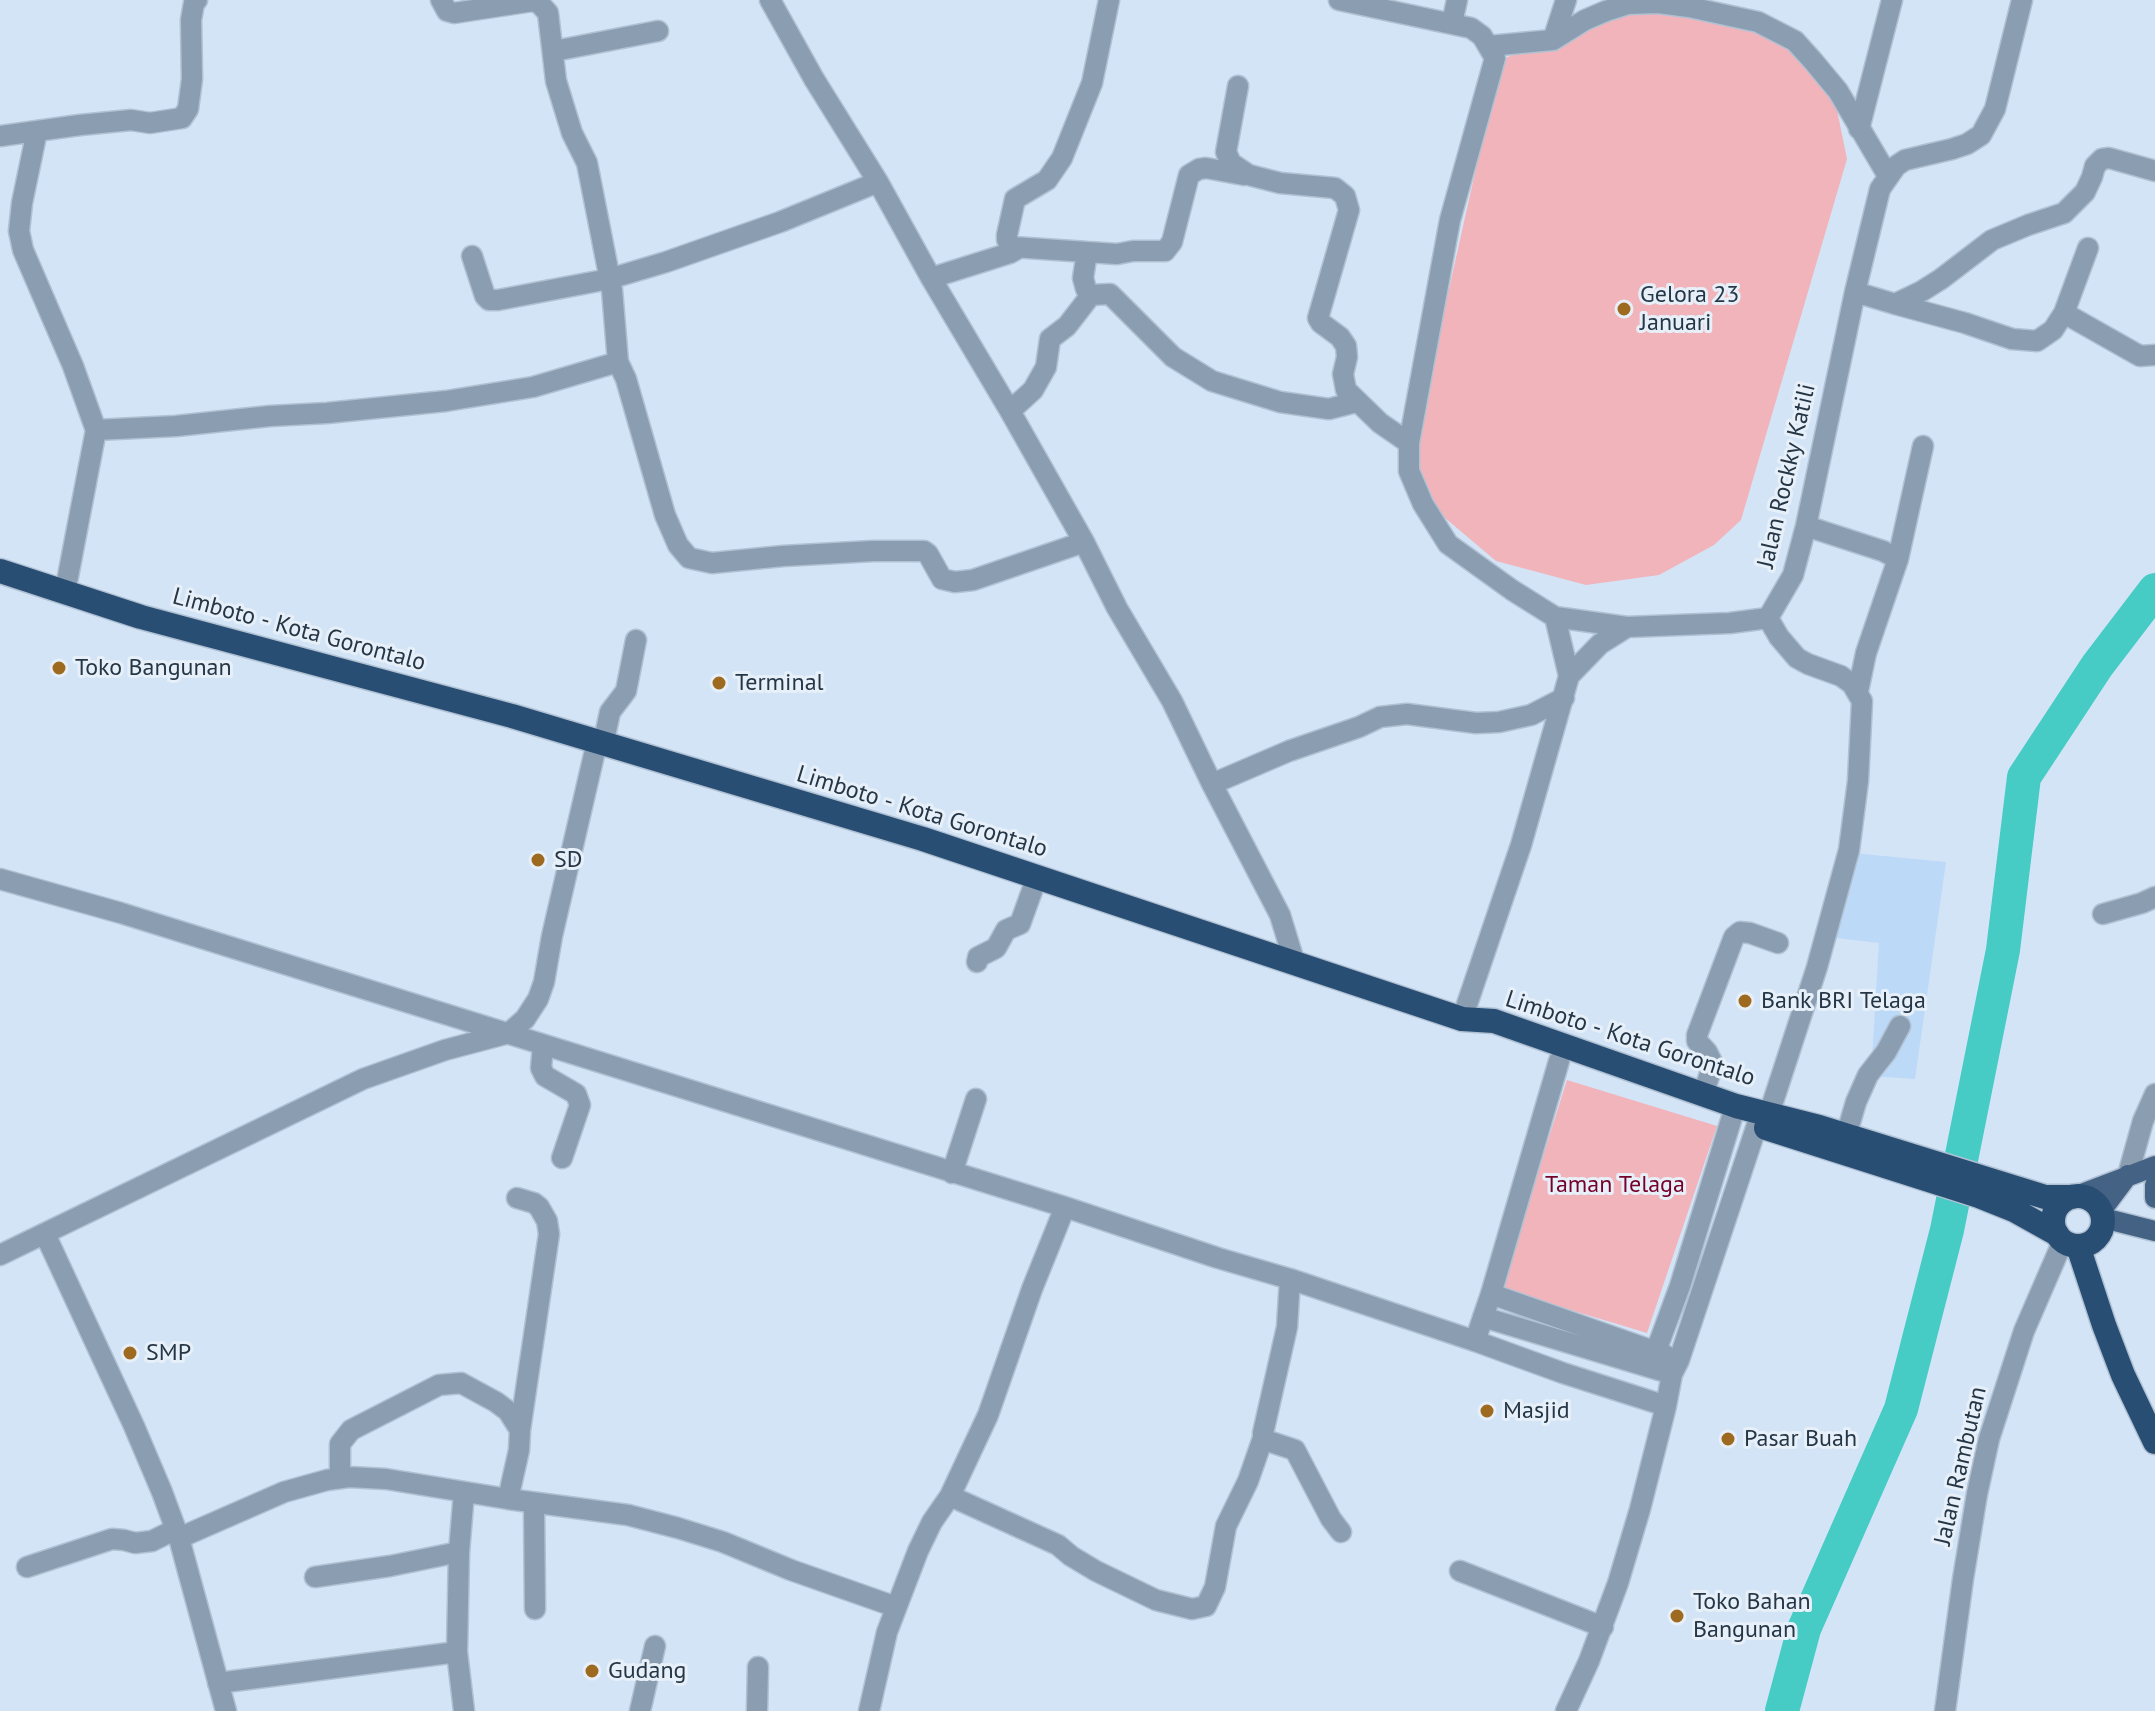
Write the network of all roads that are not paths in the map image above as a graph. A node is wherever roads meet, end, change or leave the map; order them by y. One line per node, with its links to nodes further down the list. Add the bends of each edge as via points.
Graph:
1 (197, 0): 17 (street, via 191,20 192,79 182,118)
2 (441, 0): 14 (street, via 454,13 540,4 548,13)
3 (770, 0): 22 (street)
4 (1109, 0): 23 (street, via 1092,83 1062,158 1042,185 1015,199 1007,240)
5 (1457, 0): 10 (street)
6 (1566, 0): 12 (street)
7 (1892, 0): 16 (street)
8 (2022, 0): 21 (street, via 1995,109 1981,135 1952,149 1905,160)
9 (1353, 2): 10 (street)
10 (1452, 23): 13 (street, via 1471,28)
11 (658, 31): 14 (street)
12 (1553, 40): 13 (street); 16 (street, via 1585,20 1628,4 1689,7 1758,22 1795,41 1838,91)
13 (1489, 46): 38 (street, via 1495,58 1450,220)
14 (554, 51): 28 (street, via 564,109 587,163)
15 (1238, 86): 20 (street, via 1226,152 1231,163)
16 (1859, 129): 21 (street)
17 (37, 131): 18 (street); 37 (street, via 19,231)
18 (0, 136)
19 (2155, 171): 31 (street, via 2102,159 2085,192 2064,213 1992,240 1941,279)
20 (1249, 175): 25 (street, via 1206,168 1189,175 1165,251); 35 (street, via 1335,188 1345,196 1349,210 1318,318 1346,346 1343,374 1346,390)
21 (1888, 176): 29 (street, Jalan Rockky Katili, via 1880,189)
22 (878, 182): 27 (street); 28 (street, via 694,254)
23 (1019, 248): 25 (street); 27 (street)
24 (2088, 248): 32 (street)
25 (1087, 252): 30 (street, via 1083,278)
26 (472, 256): 28 (street, via 489,300)
27 (931, 278): 36 (street)
28 (609, 279): 34 (street)
29 (1855, 292): 31 (street); 40 (street, Jalan Rockky Katili)
30 (1091, 295): 35 (street, via 1110,294 1173,357 1212,381 1280,402 1329,409); 36 (street, via 1050,339 1046,367 1033,390)
31 (1895, 304): 32 (street, via 2030,341 2053,330)
32 (2064, 313): 33 (street, via 2140,356)
33 (2155, 355)
34 (618, 362): 37 (street, via 533,387 446,401); 41 (street, via 665,515 689,558 712,563 924,551 942,579 955,582)
35 (1356, 402): 38 (street)
36 (1010, 411): 41 (street)
37 (96, 430): 44 (street)
38 (1409, 443): 45 (street, via 1409,471 1448,544)
39 (1923, 446): 42 (street)
40 (1806, 526): 42 (street); 46 (street, Jalan Rockky Katili, via 1793,575)
41 (1084, 542): 53 (street)
42 (1898, 559): 50 (street)
43 (0, 571): 44 (highway, Limboto - Kota Gorontalo)
44 (65, 592): 52 (highway, Limboto - Kota Gorontalo)
45 (1555, 617): 47 (street); 49 (street)
46 (1768, 618): 47 (street); 50 (street, via 1797,658 1841,676)
47 (1627, 627): 49 (street, via 1600,644)
48 (636, 640): 52 (street, via 626,691 610,712)
49 (1569, 676): 51 (street)
50 (1858, 691): 70 (street, via 1858,781 1849,850 1817,967)
51 (1564, 698): 53 (street, via 1531,715 1499,722 1407,714 1380,717); 61 (street)
52 (600, 743): 54 (highway, Limboto - Kota Gorontalo); 63 (street, via 544,982 525,1019)
53 (1212, 784): 60 (street, via 1280,915)
54 (1037, 877): 59 (street, via 1020,924 1006,930 996,948); 60 (highway, Limboto - Kota Gorontalo)
55 (0, 879): 63 (street)
56 (2155, 897): 57 (street)
57 (2103, 914)
58 (1778, 943): 67 (street, via 1750,933 1734,937 1697,1035 1713,1064)
59 (977, 962)
60 (1295, 964): 61 (highway, Limboto - Kota Gorontalo)
61 (1462, 1019): 65 (highway, via 1491,1037); 67 (highway, Limboto - Kota Gorontalo, via 1494,1021)
62 (1900, 1026): 72 (street, via 1868,1075)
63 (509, 1033): 64 (street); 86 (street, via 363,1079)
64 (543, 1045): 73 (street, via 545,1076 576,1094 580,1105); 76 (street)
65 (1559, 1061): 69 (highway); 90 (street)
66 (2155, 1094): 77 (street)
67 (1703, 1095): 70 (highway, Limboto - Kota Gorontalo)
68 (976, 1099): 76 (street)
69 (1732, 1117): 70 (highway); 93 (street)
70 (1763, 1120): 71 (highway); 94 (street)
71 (1813, 1135): 72 (highway); 75 (highway)
72 (1846, 1136): 75 (highway)
73 (562, 1158)
74 (2155, 1166): 77 (main road)
75 (1918, 1167): 79 (highway)
76 (952, 1173): 83 (street)
77 (2128, 1175): 80 (main road); 84 (main road)
78 (2155, 1185): 82 (main road)
79 (1983, 1188): 80 (highway); 87 (highway)
80 (2074, 1196): 84 (highway, via 2092,1199); 87 (highway, via 2065,1200 2053,1221)
81 (517, 1198): 96 (street, via 539,1207 549,1234)
82 (2155, 1198)
83 (1065, 1207): 89 (street); 101 (street, via 988,1415)
84 (2102, 1215): 85 (main road); 87 (highway, via 2099,1236 2090,1244)
85 (2155, 1231)
86 (45, 1234): 88 (street); 105 (street, via 134,1426)
87 (2066, 1240): 98 (highway); 123 (street, Jalan Rambutan, via 2024,1331 1989,1439)
88 (0, 1255)
89 (1290, 1279): 92 (street); 97 (street, via 1287,1327)
90 (1491, 1294): 91 (street); 93 (street)
91 (1483, 1317): 92 (street); 94 (street)
92 (1475, 1341): 95 (street)
93 (1656, 1351): 94 (street)
94 (1675, 1367): 95 (street)
95 (1666, 1406): 112 (street)
96 (520, 1430): 99 (street, via 508,1411 470,1386 439,1385 351,1430 340,1444); 102 (street)
97 (1263, 1438): 101 (street, via 1226,1526 1215,1587 1206,1606 1192,1609 1156,1600 1096,1571 1058,1545); 104 (street, via 1295,1450)
98 (2155, 1442)
99 (340, 1478): 100 (street, via 386,1479); 105 (street, via 284,1492)
100 (464, 1492): 102 (street); 106 (street)
101 (950, 1496): 110 (street, via 932,1522)
102 (508, 1499): 103 (street)
103 (534, 1503): 110 (street, via 628,1515 678,1528); 111 (street)
104 (1341, 1532)
105 (177, 1534): 107 (street, via 135,1543 112,1539); 116 (street)
106 (459, 1552): 109 (street); 114 (street)
107 (27, 1567)
108 (1460, 1571): 112 (street)
109 (315, 1577)
110 (896, 1607): 121 (street)
111 (535, 1609)
112 (1603, 1627): 122 (street)
113 (655, 1646): 119 (street)
114 (457, 1652): 116 (street); 118 (street)
115 (758, 1667): 120 (street)
116 (218, 1683): 117 (street)
117 (226, 1711)
118 (464, 1711)
119 (640, 1711)
120 (757, 1711)
121 (869, 1711)
122 (1566, 1711)
123 (1945, 1711)

